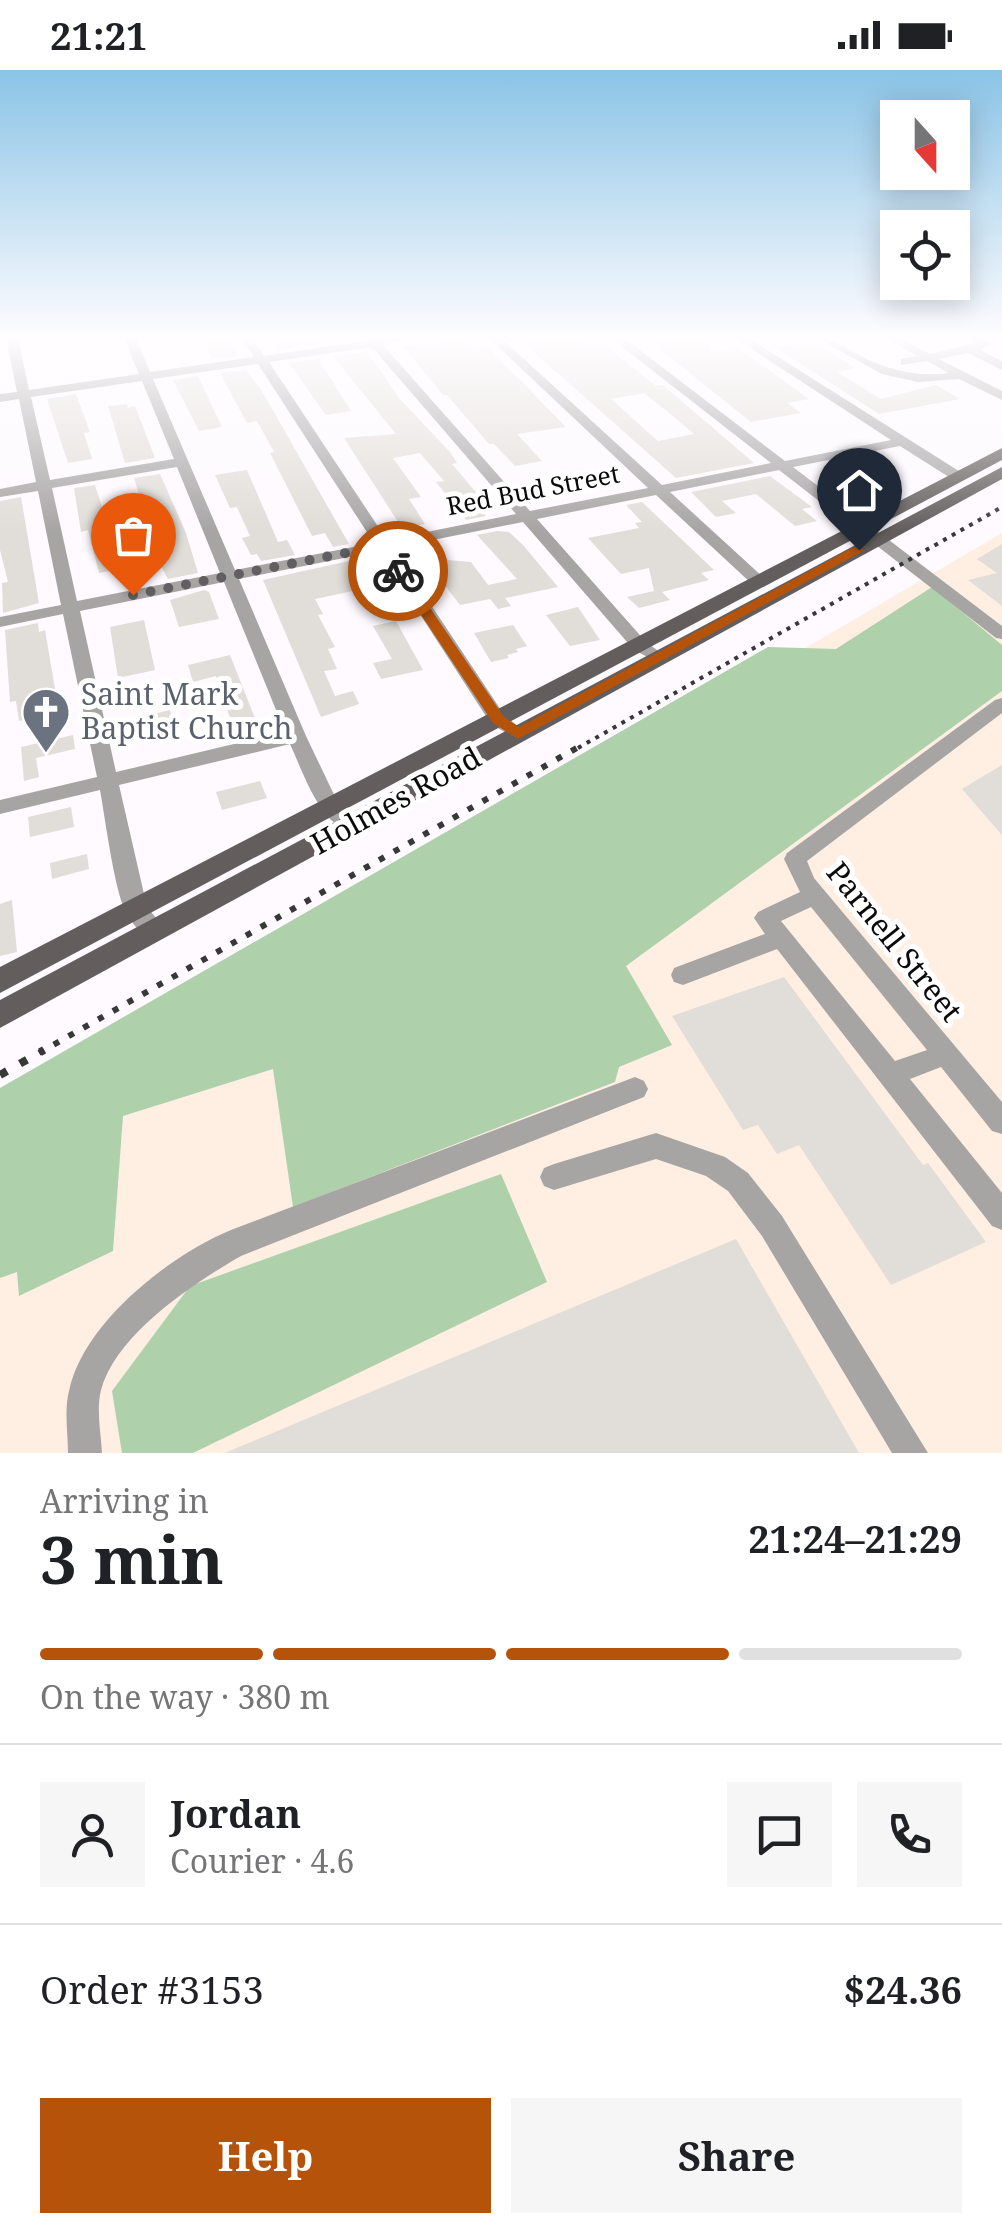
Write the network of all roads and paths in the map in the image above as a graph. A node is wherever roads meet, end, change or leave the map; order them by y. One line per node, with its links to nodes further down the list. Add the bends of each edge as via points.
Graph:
1 (26, 403): 14 (street)
2 (156, 403): 10 (street)
3 (288, 403): 19 (street)
4 (425, 403): 17 (street)
5 (564, 403): 15 (street)
6 (700, 403): 11 (street)
7 (839, 403): 8 (street)
8 (899, 442): 11 (street, Red Bud Street); 13 (street)
9 (1002, 453): 13 (main road, Holmes Road)
10 (182, 462): 14 (street); 20 (street)
11 (782, 466): 15 (street, Red Bud Street); 18 (street)
12 (1002, 472): 18 (main road, Holmes Road)
13 (956, 476): 18 (main road, Holmes Road)
14 (45, 485): 16 (street); 23 (street)
15 (658, 490): 17 (street, Red Bud Street); 22 (street)
16 (0, 493)
17 (524, 517): 19 (street, Red Bud Street); 27 (street)
18 (873, 532): 21 (street); 22 (main road, Holmes Road); 27 (main road, Holmes Road)
19 (381, 546): 20 (street, Red Bud Street); 29 (street)
20 (228, 576): 23 (street, Red Bud Street); 30 (street)
21 (932, 578): 24 (street, via 945,574); 26 (street)
22 (758, 581): 27 (main road, Holmes Road)
23 (70, 608): 25 (street, Red Bud Street); 31 (street)
24 (1002, 617)
25 (0, 622)
26 (1002, 634)
27 (650, 652): 29 (main road, Holmes Road)
28 (1002, 704): 35 (street, Parnell Street, via 804,848 796,869)
29 (508, 727): 33 (main road, Holmes Road); 34 (main road, Holmes Road)
30 (296, 736): 31 (street); 33 (street)
31 (106, 782): 32 (street); 36 (street)
32 (0, 807)
33 (330, 807): 34 (street); 36 (main road, Holmes Road)
34 (352, 824): 36 (main road, Holmes Road)
35 (815, 895): 37 (street, via 766,918); 41 (street, Parnell Street)
36 (146, 921): 39 (main road, Holmes Road); 40 (main road, Holmes Road)
37 (782, 938): 38 (street); 42 (street)
38 (684, 975)
39 (0, 981)
40 (0, 1015)
41 (947, 1054): 42 (street); 44 (street, Parnell Street)
42 (892, 1074): 46 (street)
43 (635, 1089): 47 (street, via 231,1245 197,1264 117,1331 86,1386)
44 (1002, 1122)
45 (554, 1177): 48 (street, via 656,1146 715,1166 738,1182)
46 (1002, 1216)
47 (85, 1453)
48 (911, 1453)

